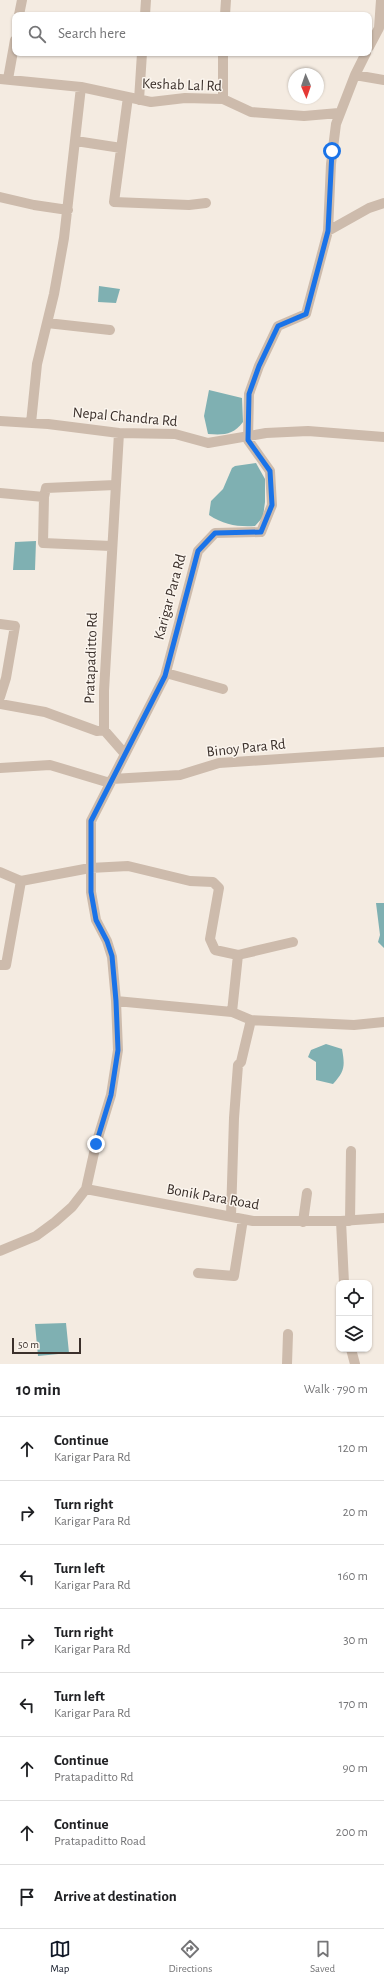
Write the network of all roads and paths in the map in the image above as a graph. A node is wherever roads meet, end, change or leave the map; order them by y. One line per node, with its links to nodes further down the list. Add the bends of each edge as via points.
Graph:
1 (22, 0): 5 (street)
2 (146, 0): 6 (street)
3 (226, 0): 7 (street)
4 (381, 0): 8 (street, via 379,28)
5 (20, 12)
6 (145, 12)
7 (225, 12)
8 (372, 42)
9 (12, 51): 14 (street)
10 (142, 56): 19 (street)
11 (223, 56): 18 (street)
12 (364, 56): 13 (street)
13 (355, 75): 15 (street); 20 (street)
14 (4, 79): 16 (street, Keshab Lal Rd)
15 (384, 80)
16 (81, 88): 17 (street, Keshab Lal Rd); 21 (street)
17 (128, 97): 19 (street, Keshab Lal Rd); 22 (street)
18 (223, 99): 19 (street, Keshab Lal Rd, via 185,98 151,102); 20 (street, Keshab Lal Rd, via 251,112 304,116)
19 (139, 100)
20 (339, 113): 27 (street, via 331,164)
21 (76, 141): 22 (street); 26 (street)
22 (121, 148): 24 (street, via 114,202 188,205)
23 (0, 197): 26 (street)
24 (206, 203)
25 (384, 203): 27 (street, via 369,208)
26 (68, 210): 28 (street)
27 (328, 231): 33 (street, via 306,314 278,326 259,366 249,394)
28 (47, 323): 29 (street); 31 (street, via 37,364)
29 (110, 330)
30 (0, 421): 31 (street, Nepal Chandra Rd)
31 (31, 423): 32 (street, Nepal Chandra Rd)
32 (119, 433): 33 (street, Nepal Chandra Rd, via 175,434 208,443); 35 (street, Pratapaditto Rd)
33 (247, 436): 34 (street, Nepal Chandra Rd, via 308,431); 40 (street, Karigar Para Rd, via 270,471 272,505 261,532 215,533 198,551)
34 (384, 437)
35 (115, 484): 37 (street, via 46,488); 38 (street, Pratapaditto Rd)
36 (0, 493): 37 (street)
37 (44, 497): 38 (street, via 43,543)
38 (111, 546): 44 (street, Pratapaditto Rd)
39 (0, 624): 42 (street, via 15,626)
40 (166, 673): 41 (street); 46 (street, Karigar Para Rd)
41 (223, 689)
42 (0, 697)
43 (0, 704): 44 (street, via 45,712 96,731)
44 (104, 730): 46 (street)
45 (384, 752): 48 (street, Binoy Para Rd, via 219,763 180,774)
46 (125, 754): 48 (street)
47 (0, 768): 48 (street, via 50,765)
48 (111, 781): 49 (street, via 91,821)
49 (90, 868): 51 (street); 53 (street, via 128,866 190,881 213,882 218,888 210,939 215,950); 55 (street, via 93,910 112,956)
50 (0, 872): 51 (street)
51 (21, 881): 54 (street, via 6,965)
52 (293, 942): 53 (street)
53 (238, 955): 56 (street)
54 (0, 964)
55 (116, 1001): 56 (street); 60 (street, via 118,1050 114,1080)
56 (232, 1012): 57 (street)
57 (251, 1020): 58 (street, via 354,1024); 62 (street, via 241,1062 238,1065)
58 (384, 1022)
59 (351, 1150): 65 (street)
60 (86, 1189): 62 (street, Bonik Para Road); 67 (street, via 72,1207 36,1236)
61 (307, 1193): 66 (street)
62 (231, 1216): 64 (street, Bonik Para Road)
63 (384, 1218): 65 (street, Bonik Para Road)
64 (243, 1219): 66 (street, Bonik Para Road); 68 (street, via 234,1276)
65 (345, 1221): 66 (street, Bonik Para Road); 69 (street)
66 (303, 1222)
67 (0, 1251)
68 (198, 1273)
69 (344, 1280)
70 (288, 1334): 72 (street)
71 (352, 1352): 73 (street)
72 (287, 1364)
73 (355, 1364)

